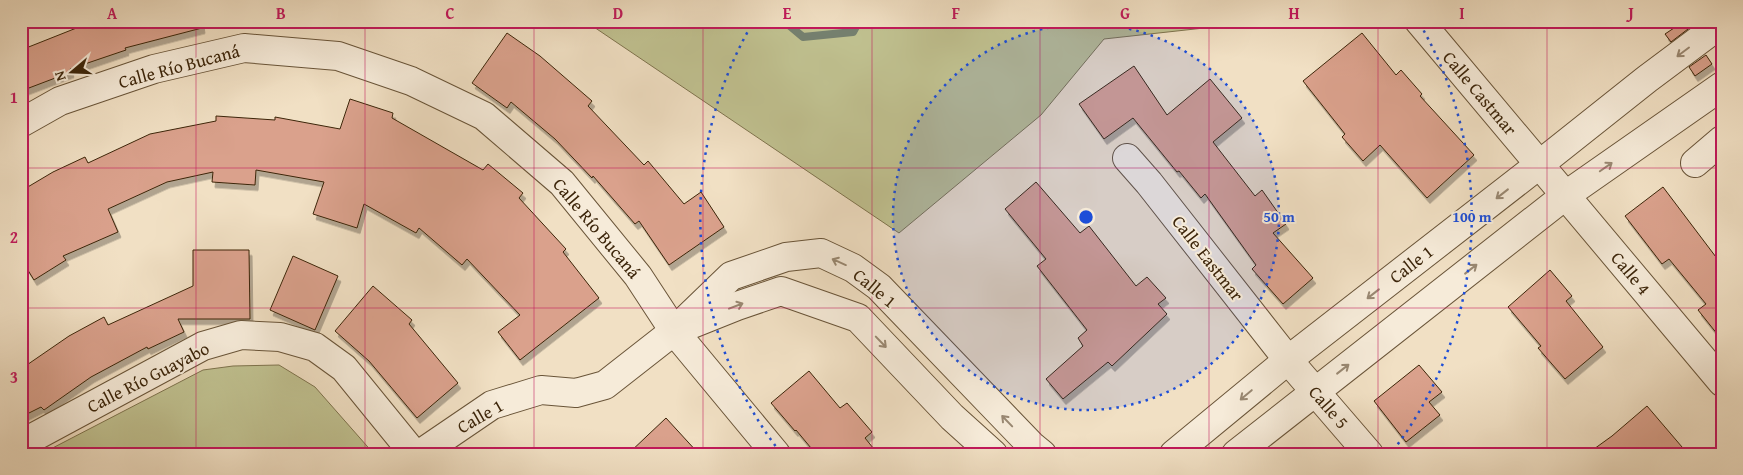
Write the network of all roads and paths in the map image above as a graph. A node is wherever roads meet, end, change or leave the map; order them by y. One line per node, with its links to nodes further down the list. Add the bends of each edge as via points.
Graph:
1 (1420, 21): 8 (street, Calle Castmar)
2 (1722, 23): 8 (street, Calle 1, one-way to 8)
3 (1722, 86): 9 (street, one-way to 3)
4 (21, 123): 10 (street, Calle Río Bucaná, via 60,101 144,72 244,48 338,56 411,81 484,116 562,183 638,276)
5 (1722, 140): 7 (street)
6 (1128, 158): 11 (street, Calle Eastmar)
7 (1695, 163)
8 (1540, 164): 9 (street, Calle 4); 11 (street, Calle 1, one-way to 11)
9 (1566, 195): 12 (street, Calle 4); 13 (street, one-way to 9)
10 (674, 332): 16 (street, Calle 1, via 605,385 576,393 541,390 492,405); 17 (street, Calle Río Bucaná); 18 (street, Calle 1, one-way to 18, via 781,291 858,318 952,417); 19 (street, Calle 1, one-way to 10, via 879,287 853,268 821,253 786,258 732,276)
11 (1288, 360): 13 (street, Calle 5); 20 (street, Calle 1, one-way to 20)
12 (1722, 382)
13 (1315, 391): 21 (street); 22 (street, Calle 5)
14 (21, 444): 15 (street, Calle Río Guayabo, via 203,346 241,335 280,337 315,347 344,368)
15 (414, 454)
16 (420, 454)
17 (776, 454)
18 (993, 454)
19 (1042, 454)
20 (1174, 454)
21 (1236, 454)
22 (1369, 454)

